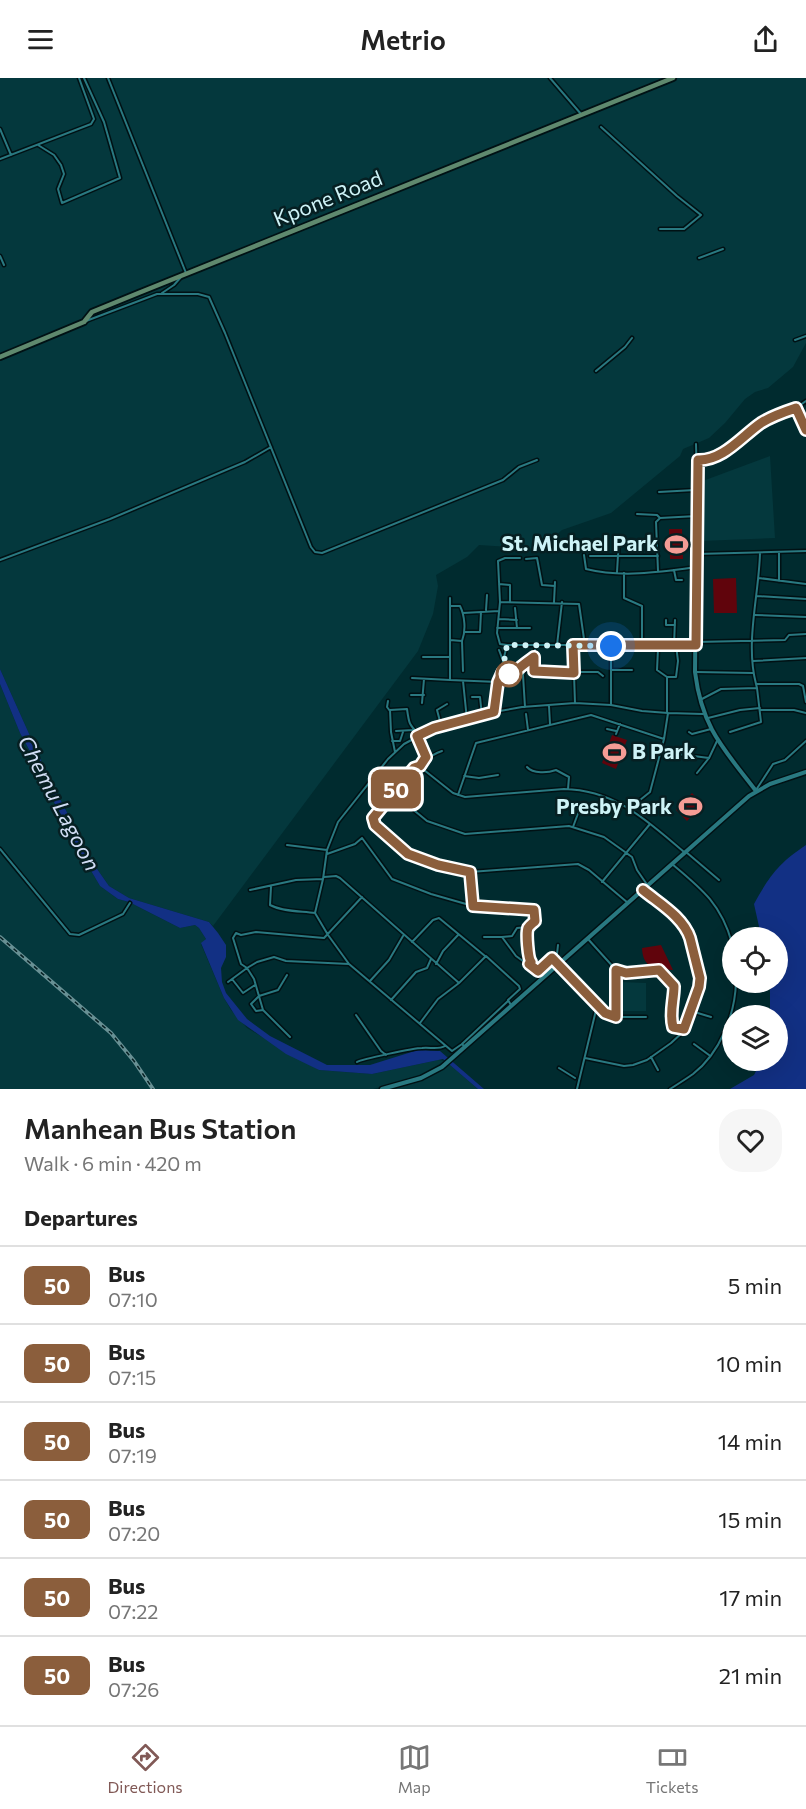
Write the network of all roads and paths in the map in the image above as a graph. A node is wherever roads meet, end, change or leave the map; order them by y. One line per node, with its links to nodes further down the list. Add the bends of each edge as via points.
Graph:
1 (79, 78): 9 (street, via 93,122)
2 (84, 78): 9 (street, via 104,122 120,177 62,203 58,189 64,174 61,165)
3 (108, 78): 17 (street)
4 (550, 78): 6 (street)
5 (673, 78): 6 (main road, Kpone Road)
6 (582, 116): 17 (main road, Kpone Road)
7 (601, 127): 12 (street, via 701,215 684,229)
8 (0, 129): 10 (street)
9 (38, 145): 10 (street)
10 (11, 155): 11 (street)
11 (0, 159)
12 (660, 229)
13 (723, 249): 15 (street)
14 (0, 256): 16 (street)
15 (699, 258)
16 (4, 265)
17 (184, 274): 18 (main road, Kpone Road); 19 (street)
18 (155, 286): 20 (street); 21 (main road, Kpone Road, via 95,310)
19 (160, 294): 20 (street); 31 (street, via 202,295 211,300)
20 (149, 297): 21 (street)
21 (86, 321): 25 (main road, Kpone Road)
22 (806, 336): 24 (street)
23 (632, 338): 26 (street)
24 (795, 340)
25 (0, 357)
26 (596, 371)
27 (806, 401): 28 (street)
28 (796, 408): 29 (street); 33 (street, via 760,423 721,454)
29 (806, 430)
30 (696, 444): 33 (street)
31 (271, 447): 32 (street, via 311,547 320,553 503,480 519,467); 51 (street, via 245,462 110,519)
32 (537, 460)
33 (698, 460): 34 (street)
34 (697, 480): 35 (street)
35 (696, 490): 36 (street); 38 (street)
36 (659, 492)
37 (637, 514): 39 (street)
38 (697, 516): 39 (street); 44 (street)
39 (660, 518): 48 (street)
40 (619, 539): 47 (street)
41 (806, 551): 42 (street)
42 (779, 552): 43 (street); 59 (street)
43 (760, 553): 44 (street); 57 (street)
44 (696, 554): 52 (street)
45 (584, 555): 54 (street, via 586,569)
46 (590, 556): 47 (street)
47 (618, 556): 48 (street); 54 (street)
48 (658, 556): 55 (street)
49 (520, 558): 60 (street, via 498,561)
50 (526, 559): 68 (street, via 537,558 542,585 555,584)
51 (0, 560)
52 (697, 567): 53 (street); 91 (street)
53 (674, 570): 55 (street); 58 (street, via 676,580)
54 (617, 572): 56 (street)
55 (658, 572): 56 (street)
56 (624, 573): 95 (street, via 624,598 642,606)
57 (759, 579): 59 (street); 63 (street)
58 (681, 580)
59 (779, 581): 61 (street)
60 (499, 584): 66 (street); 67 (street, via 510,585)
61 (806, 585)
62 (487, 596): 74 (street)
63 (757, 596): 65 (street); 76 (street)
64 (450, 598): 70 (street)
65 (806, 599)
66 (500, 602): 67 (street); 72 (street)
67 (510, 602): 68 (street)
68 (554, 602): 69 (street)
69 (562, 602): 93 (street); 97 (street, via 580,605)
70 (450, 606): 75 (street, via 460,606); 88 (street)
71 (515, 608): 79 (street)
72 (499, 611): 74 (street); 78 (street)
73 (481, 612): 74 (street); 75 (street); 86 (street, via 480,632)
74 (486, 612)
75 (463, 613): 86 (street)
76 (755, 615): 77 (street); 89 (street)
77 (806, 616)
78 (498, 619): 79 (street); 83 (street)
79 (517, 620): 84 (street)
80 (666, 620): 82 (street, via 666,624)
81 (675, 620): 82 (street)
82 (675, 625): 96 (street)
83 (497, 628): 84 (street); 92 (street, via 499,642)
84 (517, 628): 85 (street)
85 (530, 628)
86 (464, 632): 90 (street)
87 (806, 634): 89 (street, via 789,635 785,640)
88 (450, 640): 90 (street); 103 (street)
89 (753, 640): 91 (street); 107 (street)
90 (462, 641): 111 (street)
91 (696, 644): 96 (street); 112 (street)
92 (507, 645): 93 (street); 106 (street)
93 (557, 645): 94 (street)
94 (573, 645): 97 (street); 114 (street)
95 (642, 645): 96 (street); 98 (street)
96 (675, 645): 117 (street, via 676,677)
97 (585, 646): 98 (street)
98 (611, 646): 109 (street)
99 (658, 649): 117 (street, via 657,671)
100 (499, 650): 106 (street)
101 (534, 650): 104 (street)
102 (423, 657): 103 (street)
103 (449, 657): 120 (street)
104 (534, 657): 108 (street); 114 (street, via 534,671)
105 (806, 658): 107 (street)
106 (505, 660): 113 (street)
107 (753, 661): 115 (street)
108 (526, 665): 113 (street, via 512,674); 136 (street)
109 (611, 670): 110 (street); 134 (street)
110 (632, 670)
111 (463, 671)
112 (695, 672): 115 (street); 128 (street)
113 (502, 673): 122 (street)
114 (574, 673): 116 (street, via 596,672); 132 (street)
115 (753, 673): 123 (street)
116 (603, 676)
117 (667, 676): 140 (street)
118 (412, 678): 119 (street)
119 (424, 678): 120 (street); 126 (street)
120 (450, 680): 121 (street)
121 (464, 680): 122 (street); 145 (street)
122 (498, 682): 139 (street)
123 (756, 684): 124 (street); 130 (street, via 801,684)
124 (757, 688): 128 (street, via 721,689); 137 (street)
125 (411, 695): 126 (street)
126 (424, 695): 131 (street)
127 (472, 697): 143 (street, via 480,698)
128 (699, 700): 144 (street)
129 (388, 701): 138 (street)
130 (806, 702)
131 (422, 703)
132 (575, 703): 134 (street); 135 (street)
133 (447, 704): 148 (street, via 437,710)
134 (611, 705): 140 (street)
135 (549, 706): 136 (street); 146 (street)
136 (525, 707): 139 (street)
137 (760, 709): 141 (street); 144 (street); 156 (street, via 761,722)
138 (390, 711): 151 (street, via 407,710); 159 (street)
139 (494, 712): 143 (street)
140 (667, 712): 144 (street); 158 (street)
141 (806, 713)
142 (526, 714): 152 (street)
143 (482, 716): 145 (street)
144 (704, 716): 150 (street)
145 (467, 720): 148 (street)
146 (550, 724): 147 (street, via 591,715); 152 (street)
147 (620, 724): 149 (street, via 616,732); 158 (street)
148 (442, 726): 157 (street)
149 (607, 729)
150 (711, 729): 155 (street); 160 (street)
151 (413, 730): 154 (street); 157 (street)
152 (528, 730): 172 (street, via 476,743)
153 (396, 731): 154 (street)
154 (403, 732): 159 (street, via 400,741)
155 (689, 732)
156 (730, 732)
157 (418, 736): 163 (street); 165 (street)
158 (664, 739): 164 (street)
159 (392, 741): 163 (street)
160 (717, 741): 166 (street); 174 (street)
161 (806, 741): 174 (street, via 785,760 773,764)
162 (442, 751): 165 (street)
163 (395, 752): 183 (street, via 338,822)
164 (662, 752): 166 (street); 178 (street, via 650,792)
165 (426, 757): 167 (street)
166 (709, 758): 170 (street)
167 (420, 766): 175 (street); 176 (street)
168 (526, 767): 173 (street, via 532,772 556,770 569,777)
169 (806, 772): 174 (street)
170 (697, 773)
171 (498, 775): 172 (street)
172 (464, 776): 176 (street)
173 (568, 789): 176 (street); 178 (street)
174 (756, 791): 185 (street)
175 (393, 793): 180 (street, via 427,821 465,834); 187 (street, via 373,818 375,825 408,854)
176 (458, 795)
177 (580, 808): 180 (street)
178 (630, 808): 179 (street)
179 (650, 824): 184 (street); 185 (street)
180 (573, 827): 184 (street, via 609,838)
181 (287, 845): 183 (street)
182 (0, 849): 196 (street, via 74,936 123,914)
183 (327, 852): 188 (street); 198 (street, via 362,838 392,879)
184 (627, 852): 190 (street); 192 (street)
185 (686, 853): 186 (street); 189 (street)
186 (672, 864): 192 (street); 201 (street, via 706,893)
187 (470, 872): 190 (street, via 573,863); 198 (street)
188 (324, 878): 191 (street); 195 (street, via 336,876); 199 (street)
189 (719, 880)
190 (602, 882): 197 (street)
191 (271, 886): 193 (street); 199 (street, via 272,907)
192 (648, 886): 194 (street)
193 (250, 890)
194 (643, 890): 197 (street); 234 (street, via 688,932 700,978)
195 (362, 897): 203 (street); 204 (street)
196 (130, 903)
197 (628, 903): 207 (street)
198 (473, 906): 200 (street, via 534,910 535,921)
199 (315, 913): 203 (street)
200 (528, 927): 206 (street, via 517,928 512,936); 215 (street)
201 (727, 927)
202 (458, 934): 208 (street, via 437,918); 210 (street); 214 (street)
203 (328, 935): 213 (street); 217 (street, via 312,938 236,933 233,938 241,964)
204 (404, 935): 208 (street); 223 (street)
205 (484, 936): 206 (street)
206 (502, 937): 215 (street, via 516,956)
207 (588, 939): 216 (street); 218 (street)
208 (412, 942): 212 (street)
209 (558, 945): 211 (street)
210 (486, 956): 225 (street); 230 (street, via 519,986)
211 (552, 958): 216 (street); 219 (street)
212 (431, 959): 214 (street); 229 (street)
213 (349, 964): 217 (street, via 274,957); 223 (street)
214 (436, 964): 225 (street)
215 (529, 964): 219 (street)
216 (559, 965): 221 (street); 232 (street)
217 (247, 968): 222 (street); 226 (street)
218 (616, 970): 236 (street); 240 (street, via 662,972 674,986 670,1013 673,1027)
219 (538, 971): 221 (street)
220 (286, 975): 228 (street, via 278,990)
221 (545, 977): 231 (street)
222 (232, 979): 224 (street); 226 (street, via 243,993)
223 (370, 981): 229 (street)
224 (228, 982)
225 (459, 983): 239 (street, via 438,999)
226 (255, 985): 228 (street)
227 (735, 993): 247 (street, via 725,1032)
228 (259, 996): 233 (street); 233 (street, via 251,1006 256,1011)
229 (391, 1000): 239 (street)
230 (508, 1001): 231 (street); 244 (street)
231 (512, 1006): 244 (street)
232 (597, 1006): 236 (street); 249 (street)
233 (263, 1010): 241 (street)
234 (691, 1011): 238 (street); 240 (street)
235 (356, 1015): 245 (street)
236 (616, 1017): 237 (street)
237 (646, 1017)
238 (711, 1017)
239 (420, 1023): 243 (street)
240 (684, 1029): 248 (street)
241 (290, 1037)
242 (694, 1044): 247 (street)
243 (445, 1046): 245 (street); 246 (street)
244 (463, 1046): 246 (street)
245 (388, 1055): 250 (street)
246 (453, 1055): 254 (street, via 421,1078)
247 (709, 1056): 256 (street, via 694,1073)
248 (651, 1057): 249 (street, via 624,1066); 252 (street)
249 (585, 1058): 255 (street)
250 (357, 1062)
251 (559, 1068): 253 (street)
252 (658, 1070)
253 (575, 1078)
254 (382, 1089)
255 (577, 1089)
256 (670, 1089)

